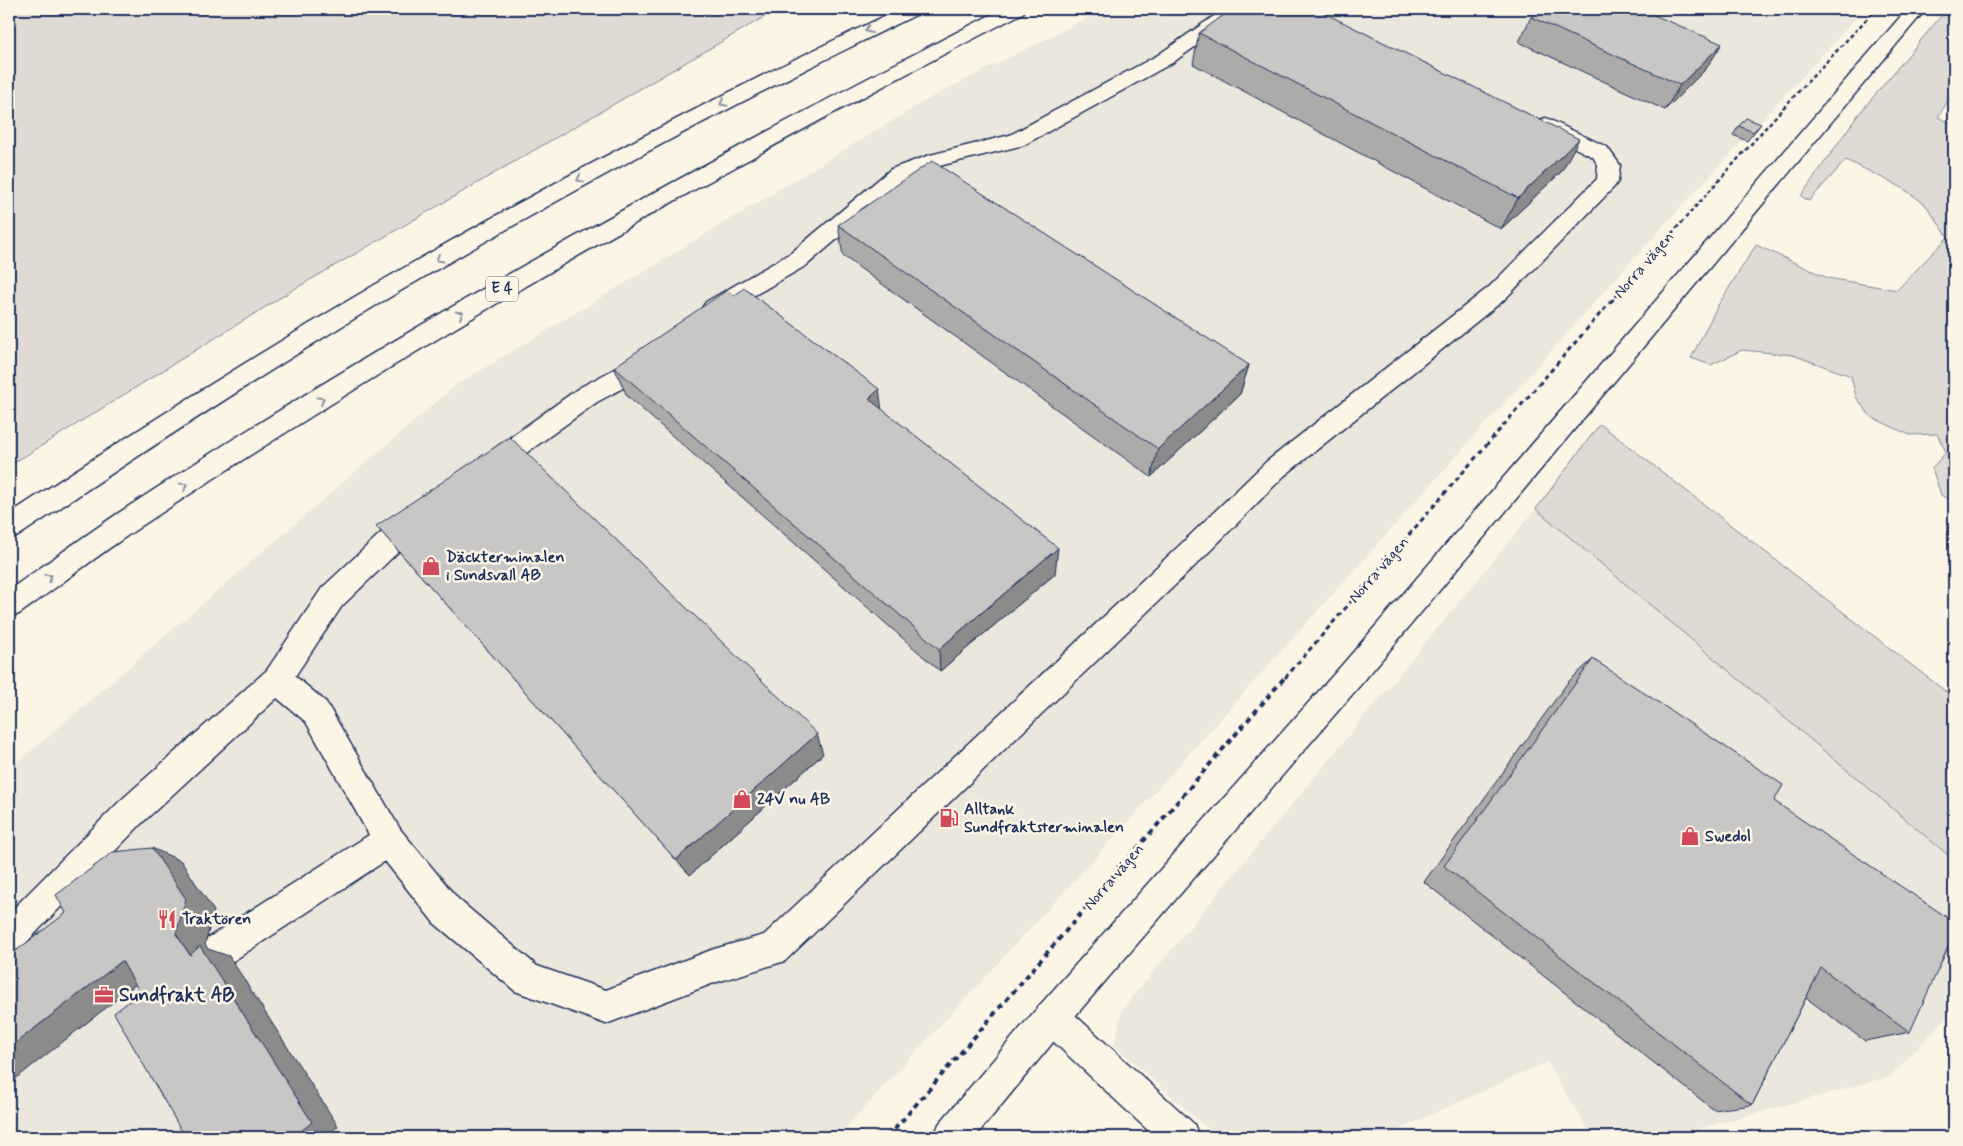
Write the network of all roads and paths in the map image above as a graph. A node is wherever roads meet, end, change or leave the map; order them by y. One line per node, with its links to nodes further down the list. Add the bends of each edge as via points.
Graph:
1 (912, 9): 11 (main road, one-way to 11, via 652,139 489,230 290,346)
2 (1016, 9): 12 (main road, E 4, one-way to 2, via 133,518 419,338 646,205 883,76)
3 (1236, 9): 7 (main road, via 1165,59 1017,140 937,160 899,174 799,259)
4 (1876, 9): 18 (path, Norra vägen, via 1784,107 1549,372)
5 (1917, 9): 17 (main road, via 1358,667)
6 (1522, 113): 14 (main road, via 1600,152 1609,165 1607,181 1498,292 1275,469 774,949 714,966 606,1007 527,979 446,911)
7 (699, 318)
8 (662, 347): 9 (main road, via 642,366 588,395)
9 (471, 479)
10 (432, 506): 13 (main road, via 409,522 332,597)
11 (9, 528)
12 (9, 605)
13 (277, 679): 14 (main road, via 316,712); 15 (main road, via 131,812)
14 (389, 840): 16 (main road)
15 (9, 936)
16 (212, 955)
17 (1052, 1017): 19 (main road); 20 (main road)
18 (888, 1137)
19 (952, 1137)
20 (1181, 1137)

